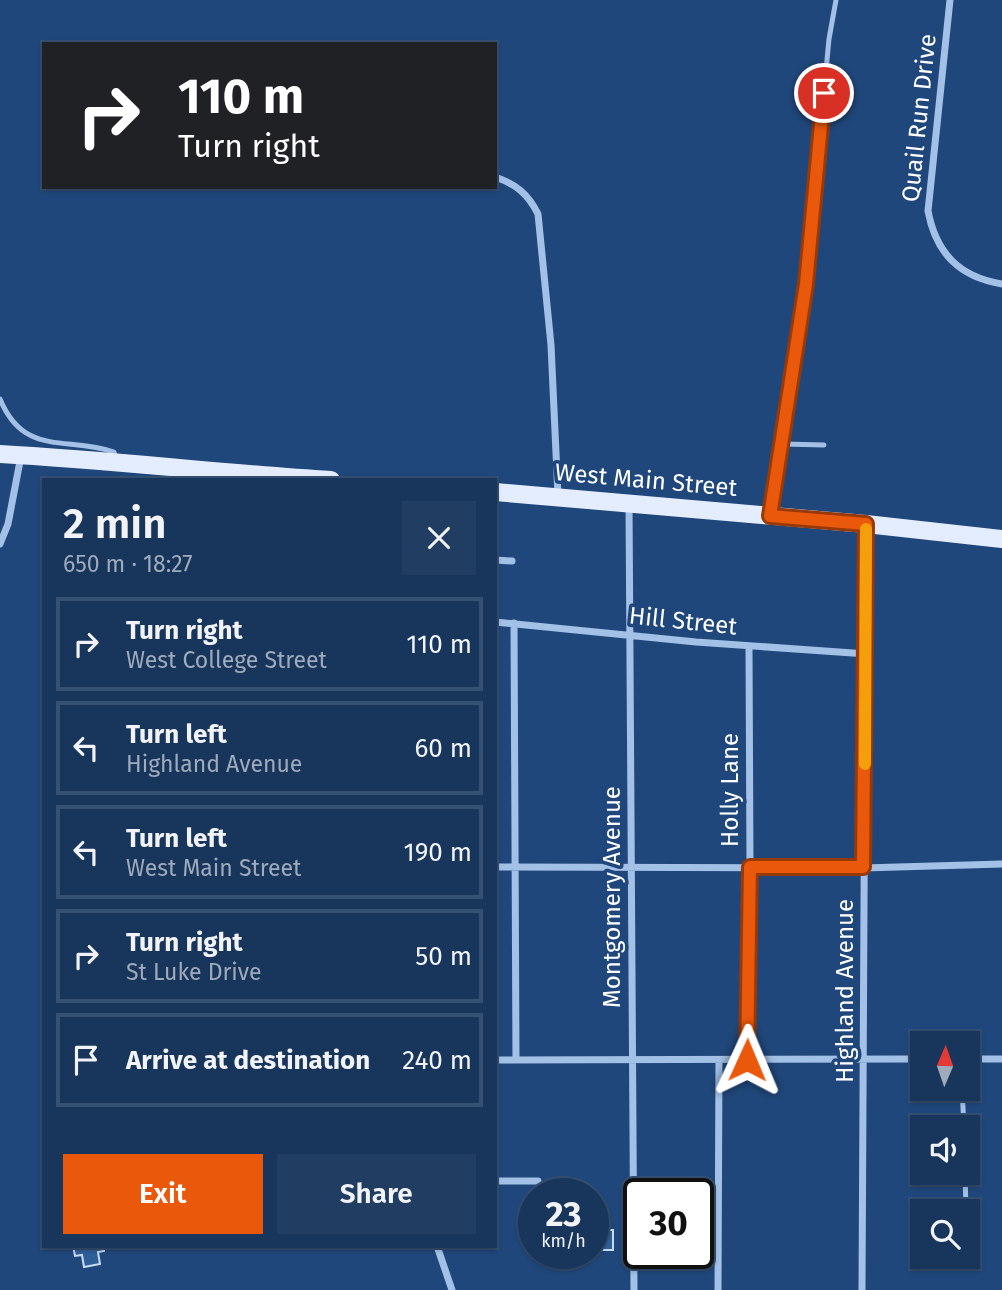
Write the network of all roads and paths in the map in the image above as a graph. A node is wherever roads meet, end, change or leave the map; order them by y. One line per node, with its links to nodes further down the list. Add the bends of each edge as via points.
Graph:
1 (836, 0): 4 (lane)
2 (950, 0): 5 (street, Quail Run Drive, via 928,211 941,248 954,263 971,275)
3 (497, 178): 15 (street, via 517,186 538,214 551,345)
4 (806, 279): 7 (street)
5 (1002, 284)
6 (0, 398): 11 (lane, via 6,414 31,438 100,447 114,452)
7 (783, 444): 8 (lane); 17 (street)
8 (824, 445)
9 (0, 454): 10 (main road)
10 (21, 455): 11 (main road); 20 (street)
11 (117, 462): 12 (main road)
12 (234, 476): 13 (main road)
13 (282, 478)
14 (497, 492): 15 (main road, West Main Street)
15 (558, 497): 16 (main road, West Main Street)
16 (629, 503): 17 (main road, West Main Street); 25 (street, Montgomery Avenue)
17 (770, 516): 18 (main road, West Main Street)
18 (866, 524): 19 (main road, West Main Street); 27 (street, Highland Avenue)
19 (1002, 539)
20 (0, 544)
21 (497, 560): 22 (street)
22 (512, 561)
23 (497, 622): 24 (street, Hill Street)
24 (514, 623): 25 (street, Hill Street); 30 (street)
25 (630, 635): 26 (street, Hill Street); 31 (street, Montgomery Avenue)
26 (749, 646): 27 (street, Hill Street); 32 (street, Holly Lane)
27 (866, 654): 33 (street, Highland Avenue)
28 (1002, 864): 33 (street)
29 (497, 867): 30 (street)
30 (516, 867): 31 (street); 38 (street)
31 (632, 867): 32 (street); 39 (street, Montgomery Avenue)
32 (750, 867): 33 (street); 41 (street, Holly Lane)
33 (863, 867): 42 (street, Highland Avenue)
34 (910, 1059): 42 (street)
35 (980, 1059): 36 (street)
36 (1002, 1059)
37 (497, 1060): 38 (street)
38 (516, 1060): 39 (street)
39 (632, 1060): 40 (street); 47 (street, Montgomery Avenue)
40 (719, 1060): 41 (street); 48 (street)
41 (747, 1060): 42 (street)
42 (865, 1060): 49 (street, Highland Avenue)
43 (497, 1181): 44 (street)
44 (518, 1181)
45 (438, 1248): 46 (street)
46 (452, 1290)
47 (634, 1290)
48 (718, 1290)
49 (862, 1290)

